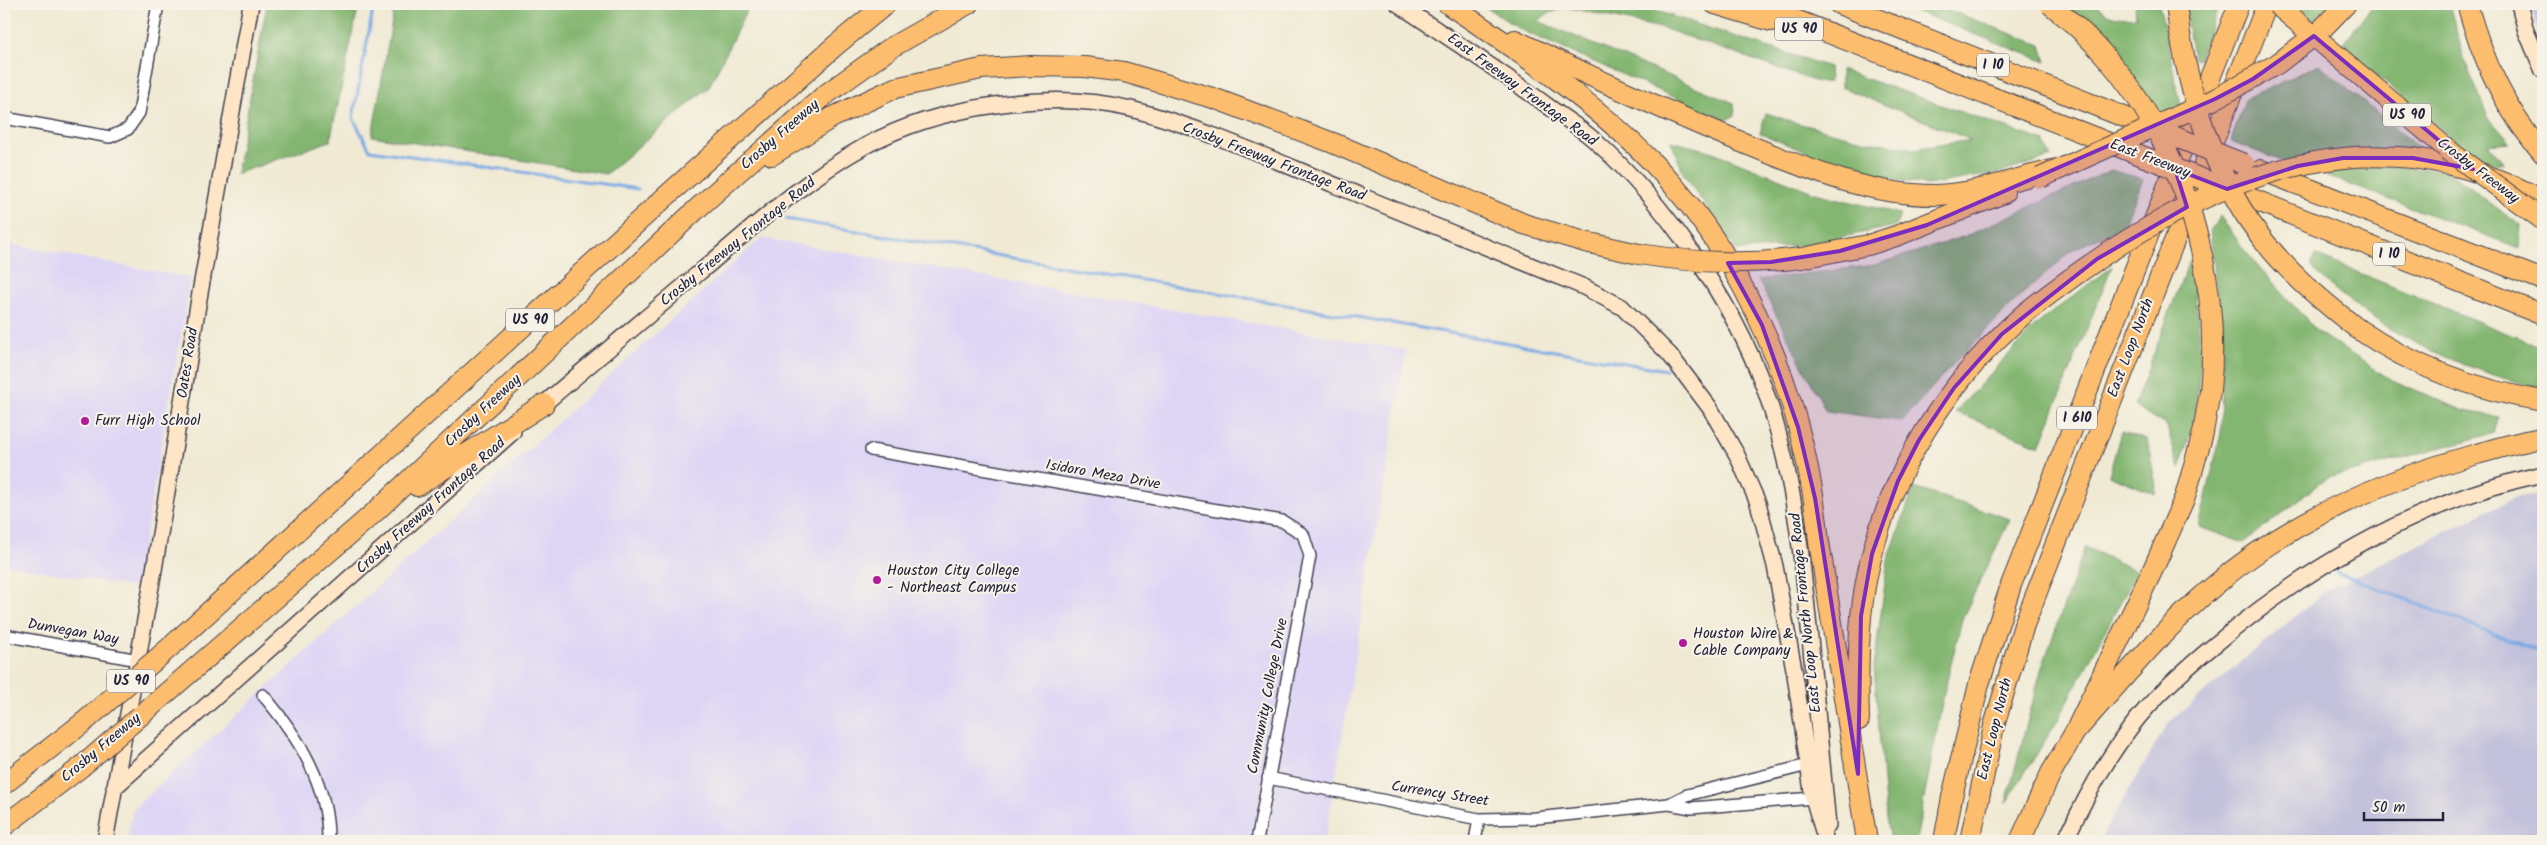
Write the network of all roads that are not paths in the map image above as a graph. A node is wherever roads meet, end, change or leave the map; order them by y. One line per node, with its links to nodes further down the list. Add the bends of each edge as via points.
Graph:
1 (158, 4): 20 (street, via 139,113 128,130 110,137)
2 (251, 4): 37 (main road, Oates Road)
3 (886, 4): 43 (highway, Crosby Freeway / US 90, bridge, via 666,197 177,641 84,722)
4 (968, 4): 24 (highway, Crosby Freeway / US 90, via 899,43 845,80)
5 (1398, 4): 28 (main road, East Freeway Frontage Road, via 1508,77 1593,139 1613,159 1681,237 1704,270 1738,326)
6 (1714, 4): 18 (highway, US 90)
7 (1755, 4): 18 (highway, East Freeway / I 10)
8 (1839, 4): 26 (highway, East Freeway / I 10, bridge)
9 (2050, 4): 39 (highway, bridge, via 2083,32 2119,74 2148,116 2178,176 2195,228 2207,290 2212,348 2210,391 2203,433 2185,497)
10 (2176, 4): 29 (highway, bridge, via 2200,112 2222,170 2241,208 2294,274 2358,330 2393,352 2431,371)
11 (2239, 4): 58 (highway, East Loop North / I 610, via 2011,585 1978,684)
12 (2267, 4): 59 (highway, East Loop North / I 610, via 2024,625 1994,726)
13 (2276, 4): 25 (highway, Crosby Freeway / US 90, bridge, via 2452,153)
14 (2346, 4): 22 (highway, bridge, via 2319,32 2253,79 2156,127)
15 (2467, 4): 21 (highway, via 2485,58 2509,106)
16 (2518, 4): 19 (main road)
17 (1453, 7): 22 (highway, via 1686,120 1824,175 1894,193 1936,195); 41 (highway, via 1606,119 1652,162 1717,242 1762,325 1789,397 1815,498 1819,542)
18 (1883, 54): 27 (highway, East Freeway / I 10, bridge)
19 (2543, 70)
20 (4, 118)
21 (2543, 154)
22 (2039, 176): 24 (highway, bridge, via 1868,245 1772,262 1713,264 1639,254 1524,224 1216,99 1124,72 1030,66 982,69 895,88 833,117)
23 (2543, 200): 41 (highway, bridge, via 2470,168 2412,158 2375,156 2323,161 2271,174 2206,197 2097,259 2024,314 1986,349 1954,388 1919,440 1898,481 1872,554 1861,616)
24 (699, 207): 34 (highway, Crosby Freeway / US 90)
25 (2543, 220)
26 (2543, 280)
27 (2543, 315)
28 (1764, 388): 56 (main road, East Loop North Frontage Road, via 1783,455 1800,541)
29 (2543, 402)
30 (544, 404): 34 (highway); 40 (main road, Crosby Freeway Frontage Road, via 796,191 868,144 918,123 970,110 1040,101 1130,109 1224,140 1584,287 1622,307 1670,355 1710,408 1737,455 1758,504 1775,566); 45 (main road, Crosby Freeway Frontage Road)
31 (2543, 438): 39 (highway, via 2427,468 2359,496 2259,551 2214,585 2174,622)
32 (871, 450): 35 (street, Isidoro Meza Drive, via 1282,521 1303,534)
33 (2543, 474): 61 (main road, via 2488,488 2390,529 2338,556 2252,614 2177,676 2132,726 2112,753)
34 (375, 512): 50 (highway, Crosby Freeway / US 90, bridge, via 80,768)
35 (1310, 556): 42 (street, Community College Drive)
36 (4, 635): 37 (street, Dunvegan Way)
37 (138, 660): 45 (main road, Oates Road)
38 (263, 695): 52 (street, via 303,748 325,808)
39 (2075, 732): 60 (highway, via 2051,773)
40 (1808, 765): 44 (street, Currency Street); 46 (main road, Crosby Freeway Frontage Road)
41 (1858, 774): 57 (highway)
42 (1268, 778): 49 (street, Currency Street); 53 (street, Community College Drive)
43 (4, 784)
44 (1734, 784): 47 (street); 48 (street, Currency Street, via 1687,795)
45 (114, 788): 51 (main road, Oates Road)
46 (1813, 798): 47 (street, Currency Street); 55 (main road, Crosby Freeway Frontage Road)
47 (1736, 803): 48 (street, Currency Street, via 1691,808)
48 (1669, 804): 49 (street, Currency Street, via 1536,818)
49 (1479, 819): 54 (street)
50 (4, 826)
51 (105, 841)
52 (328, 841)
53 (1257, 841)
54 (1475, 841)
55 (1826, 841)
56 (1830, 841)
57 (1867, 841)
58 (1944, 841)
59 (1970, 841)
60 (2020, 841)
61 (2065, 841)

